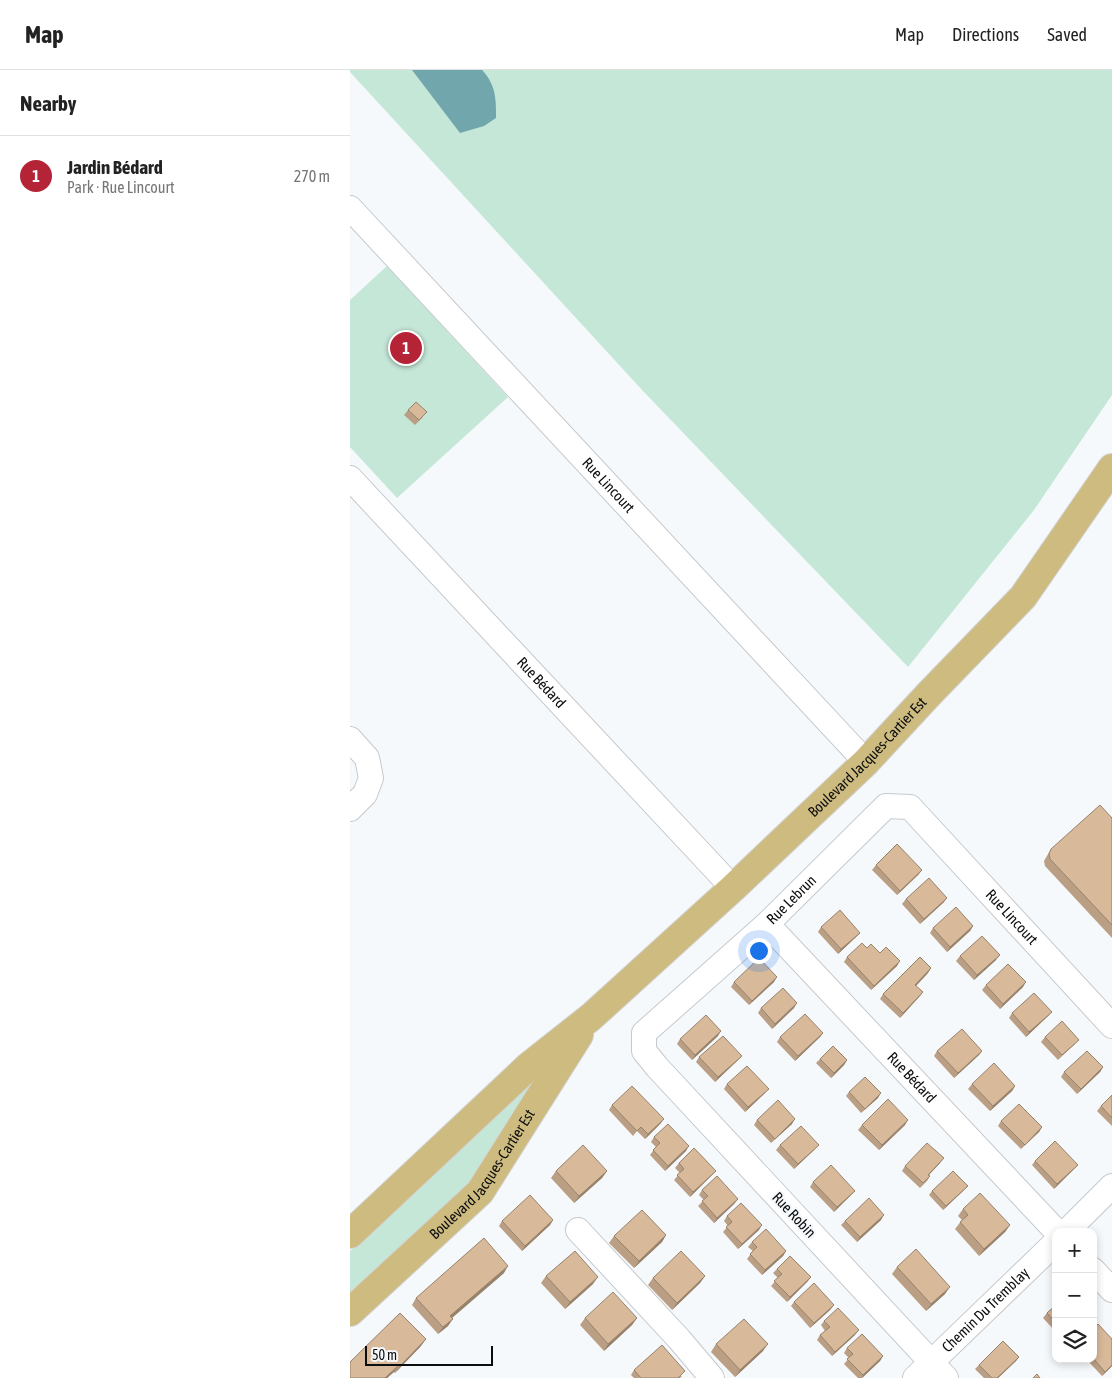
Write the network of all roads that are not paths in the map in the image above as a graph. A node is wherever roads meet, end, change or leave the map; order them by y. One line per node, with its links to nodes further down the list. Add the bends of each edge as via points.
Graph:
1 (350, 208): 5 (street, Rue Lincourt)
2 (1112, 468): 5 (main road, Boulevard Jacques-Cartier Est, via 1023,597)
3 (350, 478): 8 (street, Rue Bédard)
4 (350, 739): 7 (street, via 367,758 371,778 365,794)
5 (866, 762): 8 (main road, Boulevard Jacques-Cartier Est)
6 (910, 807): 9 (street, Rue Lebrun, via 886,806); 11 (street, Rue Lincourt)
7 (350, 809)
8 (733, 888): 10 (main road, Boulevard Jacques-Cartier Est)
9 (767, 924): 12 (street, Rue Lebrun, via 644,1033); 14 (street, Rue Bédard)
10 (591, 1017): 17 (main road, Boulevard Jacques-Cartier Est, via 529,1066); 21 (main road, Boulevard Jacques-Cartier Est, via 480,1192)
11 (1112, 1026)
12 (644, 1051): 22 (street, Rue Robin)
13 (1112, 1186): 15 (street)
14 (1053, 1228)
15 (1070, 1228)
16 (578, 1230): 23 (street)
17 (350, 1234)
18 (1052, 1246): 22 (street, Chemin Du Tremblay)
19 (1096, 1273): 20 (street)
20 (1112, 1290)
21 (350, 1312)
22 (930, 1373)
23 (712, 1378)

